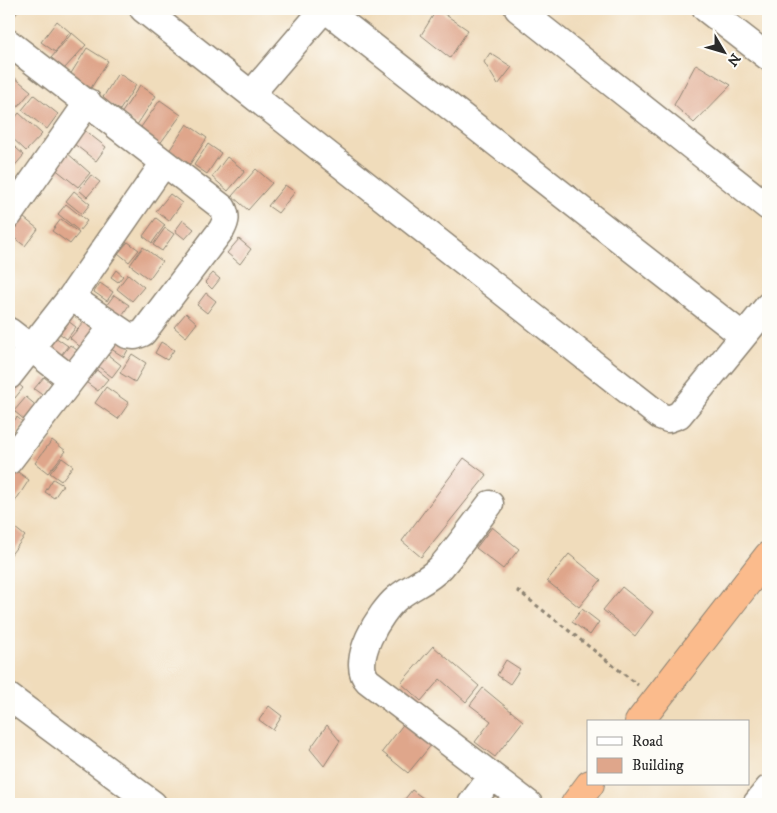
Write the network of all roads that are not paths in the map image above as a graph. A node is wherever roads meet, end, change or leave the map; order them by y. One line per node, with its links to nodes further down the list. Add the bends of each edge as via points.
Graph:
1 (144, 9): 7 (street)
2 (325, 9): 7 (street); 16 (street)
3 (518, 9): 10 (street)
4 (706, 9): 6 (street)
5 (11, 48): 8 (street)
6 (768, 57)
7 (252, 93): 16 (street, via 660,416 668,419 679,415)
8 (88, 102): 9 (street); 11 (street)
9 (164, 163): 12 (street); 14 (street, via 223,208 226,221 143,333 127,335)
10 (768, 207)
11 (9, 215)
12 (71, 297): 14 (street); 17 (street)
13 (768, 306): 16 (street)
14 (112, 327): 19 (street)
15 (9, 332): 17 (street)
16 (743, 336)
17 (31, 348): 18 (street); 19 (street)
18 (9, 376)
19 (72, 379): 20 (street)
20 (9, 461)
21 (490, 504): 25 (street, via 440,568 390,605 365,647 360,667 363,676)
22 (768, 556): 24 (highway)
23 (9, 697): 27 (street)
24 (641, 720)
25 (492, 776): 28 (street); 29 (street)
26 (588, 786): 30 (highway)
27 (153, 804)
28 (471, 804)
29 (528, 804)
30 (575, 804)

